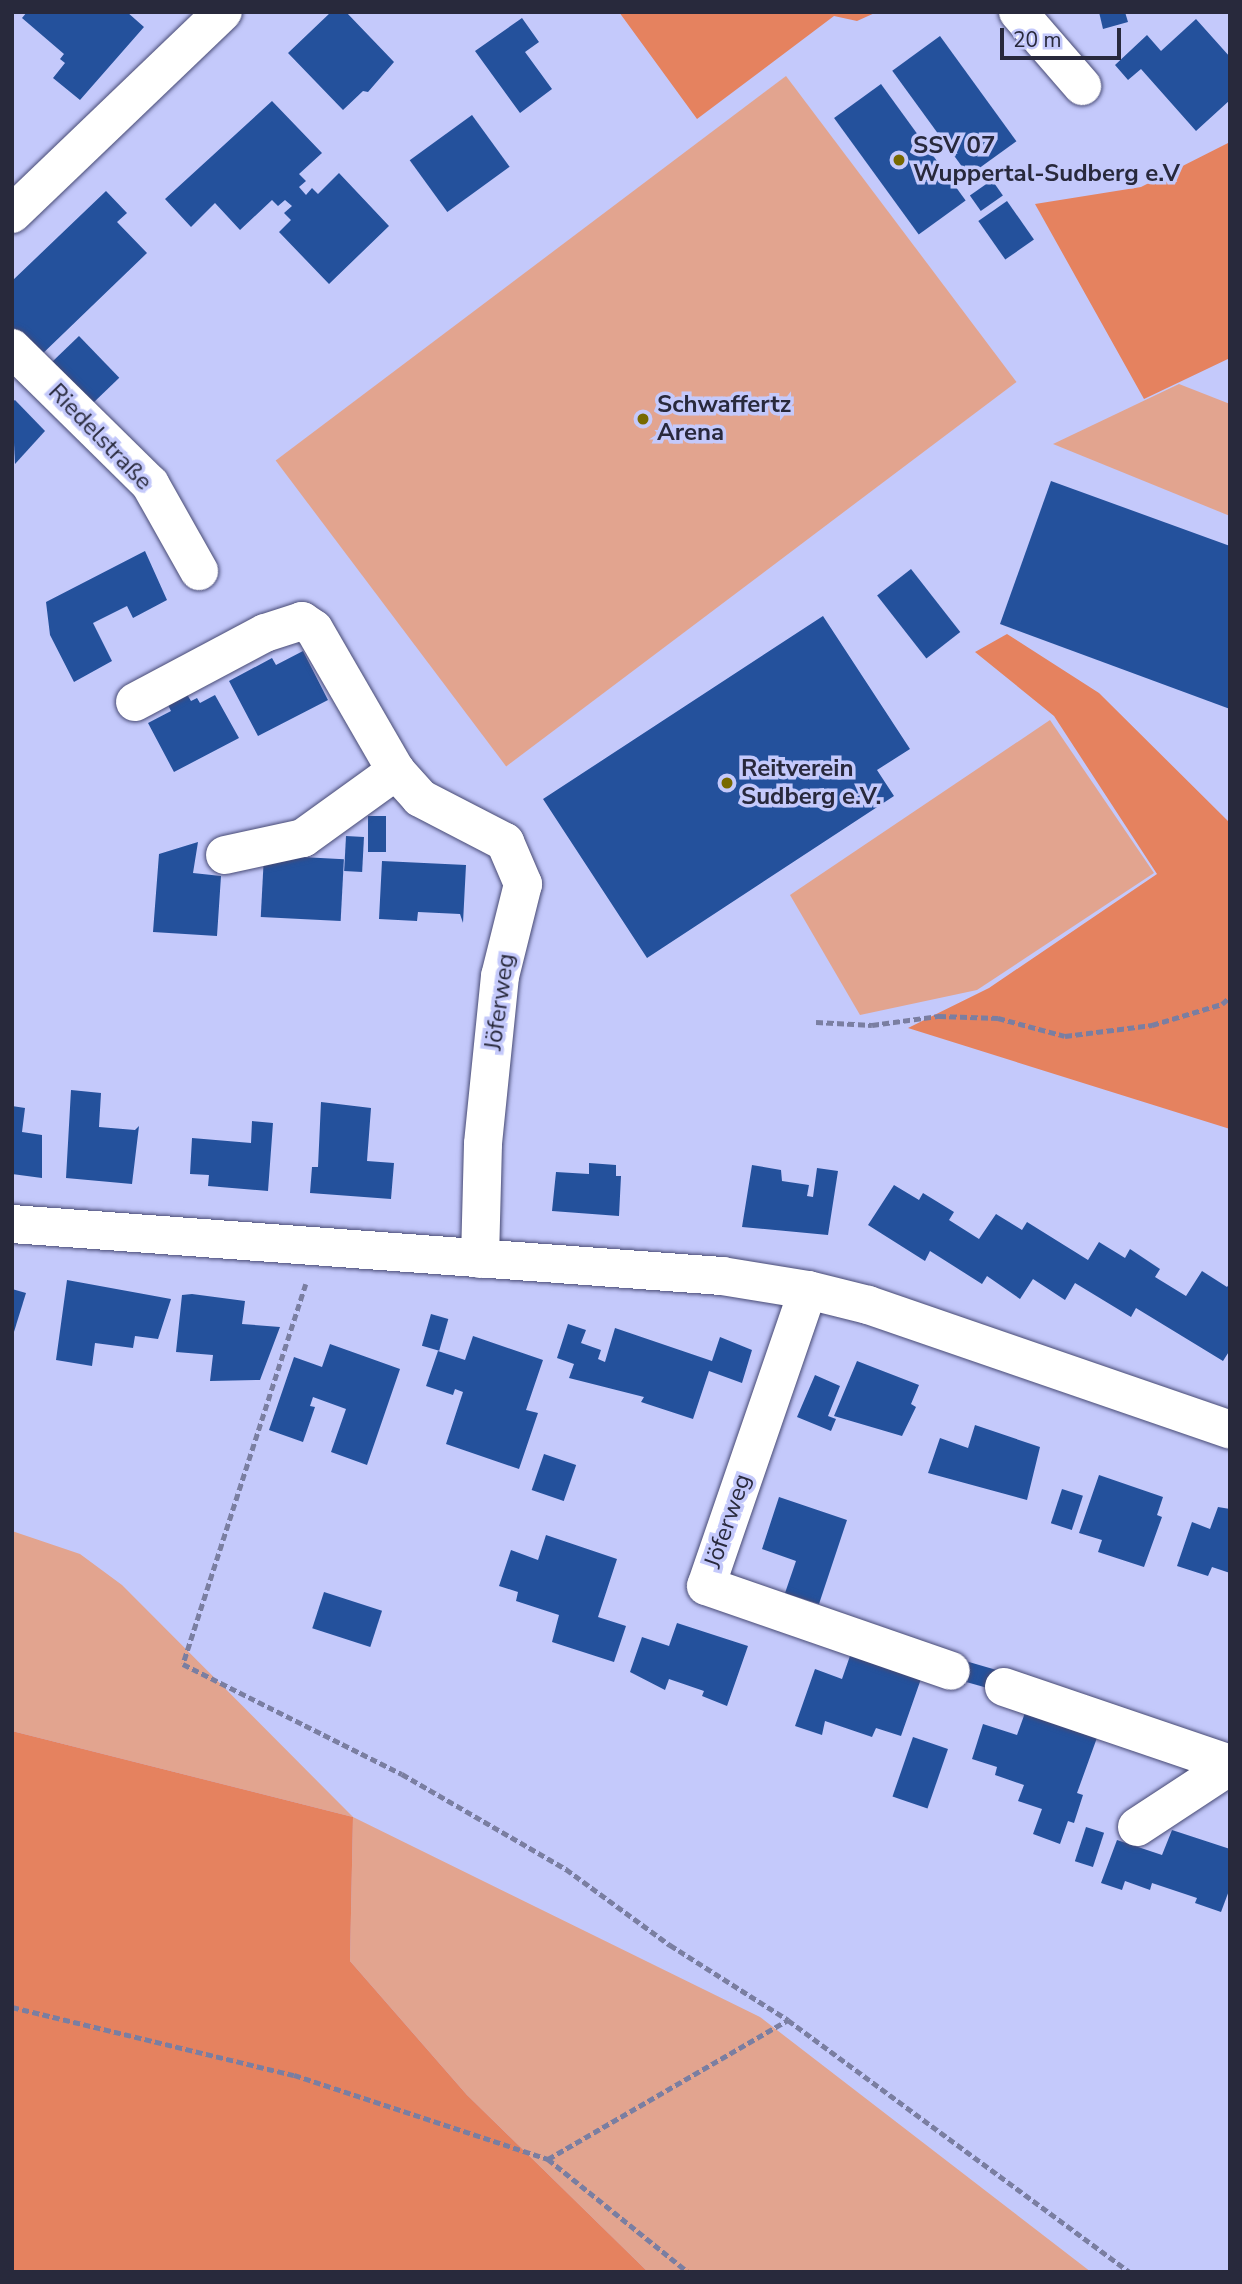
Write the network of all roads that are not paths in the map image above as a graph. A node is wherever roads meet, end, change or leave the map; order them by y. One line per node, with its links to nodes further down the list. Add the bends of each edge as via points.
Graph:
1 (223, 12): 4 (street)
2 (1018, 12): 3 (street)
3 (1082, 86)
4 (12, 214)
5 (12, 348): 6 (street, Riedelstraße, via 150,484)
6 (199, 570)
7 (135, 702): 8 (street, Jöferweg, via 265,633 302,621 314,629)
8 (396, 771): 9 (street, via 303,838); 11 (street, Jöferweg, via 420,798 505,842 523,884 500,976 483,1144)
9 (225, 855)
10 (12, 1224): 11 (street)
11 (480, 1259): 12 (street, via 722,1276)
12 (808, 1290): 13 (street, via 868,1305); 14 (street, Jöferweg, via 706,1586)
13 (1230, 1430)
14 (951, 1671)
15 (1004, 1687): 16 (street)
16 (1230, 1765): 17 (street)
17 (1138, 1827)

